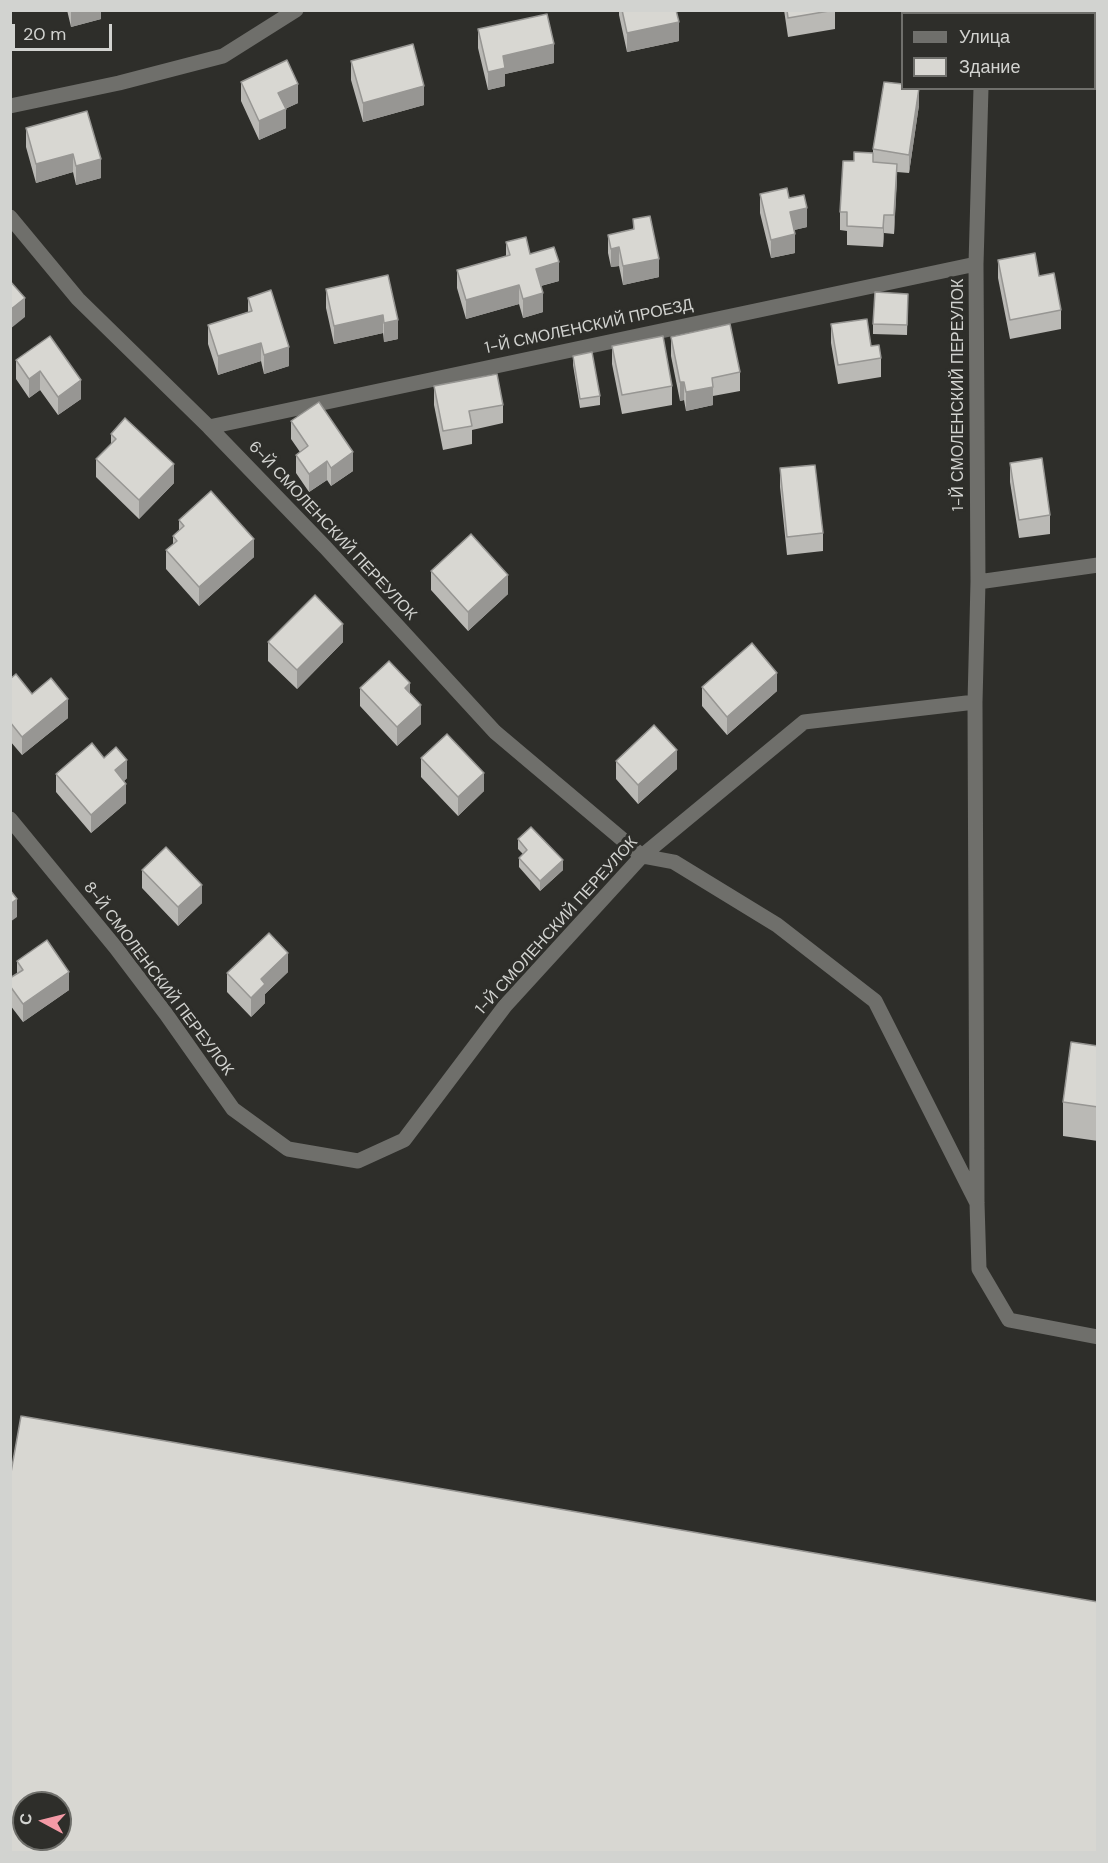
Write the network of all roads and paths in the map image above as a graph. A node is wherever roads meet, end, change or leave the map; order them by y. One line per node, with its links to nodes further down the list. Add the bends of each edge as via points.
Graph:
1 (296, 10): 3 (street, via 223,56)
2 (981, 90): 5 (street, 1-Й СМОЛЕНСКИЙ ПЕРЕУЛОК)
3 (10, 106)
4 (10, 217): 6 (street, 6-Й СМОЛЕНСКИЙ ПЕРЕУЛОК, via 78,299)
5 (976, 264): 6 (street, 1-Й СМОЛЕНСКИЙ ПРОЕЗД); 8 (street, 1-Й СМОЛЕНСКИЙ ПЕРЕУЛОК)
6 (208, 427): 11 (street, 6-Й СМОЛЕНСКИЙ ПЕРЕУЛОК, via 495,732)
7 (1098, 565): 8 (street)
8 (978, 582): 9 (street, 1-Й СМОЛЕНСКИЙ ПЕРЕУЛОК)
9 (975, 702): 11 (street, 1-Й СМОЛЕНСКИЙ ПЕРЕУЛОК, via 804,722); 13 (street, 1-Й СМОЛЕНСКИЙ ПЕРЕУЛОК)
10 (10, 819): 12 (street, 8-Й СМОЛЕНСКИЙ ПЕРЕУЛОК, via 116,948 232,1109)
11 (642, 856): 12 (street, 1-Й СМОЛЕНСКИЙ ПЕРЕУЛОК, via 505,1006 404,1140 358,1161); 13 (street, via 674,862 777,925 875,1001)
12 (288, 1149)
13 (977, 1203): 14 (street, 1-Й СМОЛЕНСКИЙ ПЕРЕУЛОК, via 979,1269 1009,1320)
14 (1098, 1337)

